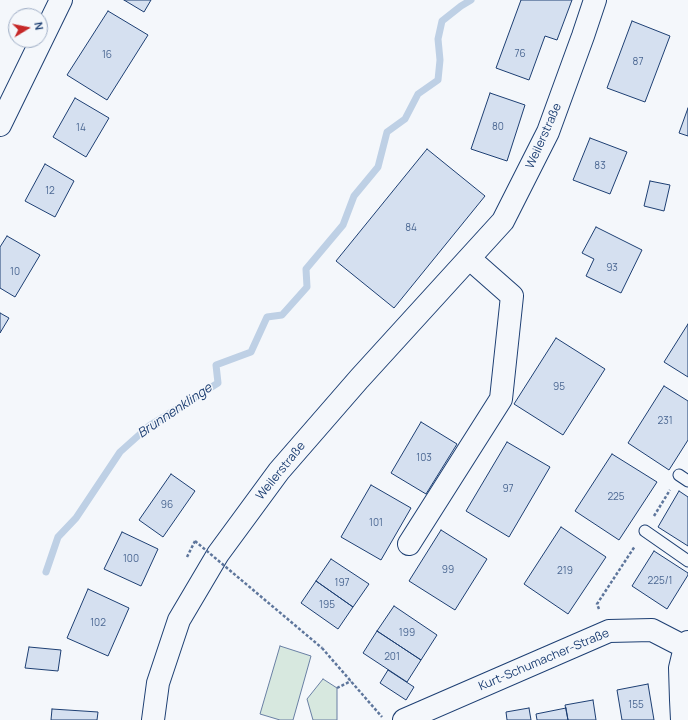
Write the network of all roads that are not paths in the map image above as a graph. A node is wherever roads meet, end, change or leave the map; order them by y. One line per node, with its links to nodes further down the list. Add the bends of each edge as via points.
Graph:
1 (60, 0): 3 (street)
2 (594, 0): 4 (street, Weilerstraße, via 548,132 503,221)
3 (0, 125)
4 (470, 259): 6 (street, via 512,296 501,399); 9 (street, Weilerstraße, via 358,379 279,471 218,554 179,620 158,683)
5 (645, 531): 7 (lane)
6 (410, 544)
7 (688, 561)
8 (687, 644): 10 (street, Kurt-Schumacher-Straße, via 652,630 609,631); 11 (street, Kurt-Schumacher-Straße, via 680,668)
9 (153, 720)
10 (404, 720)
11 (682, 720)

